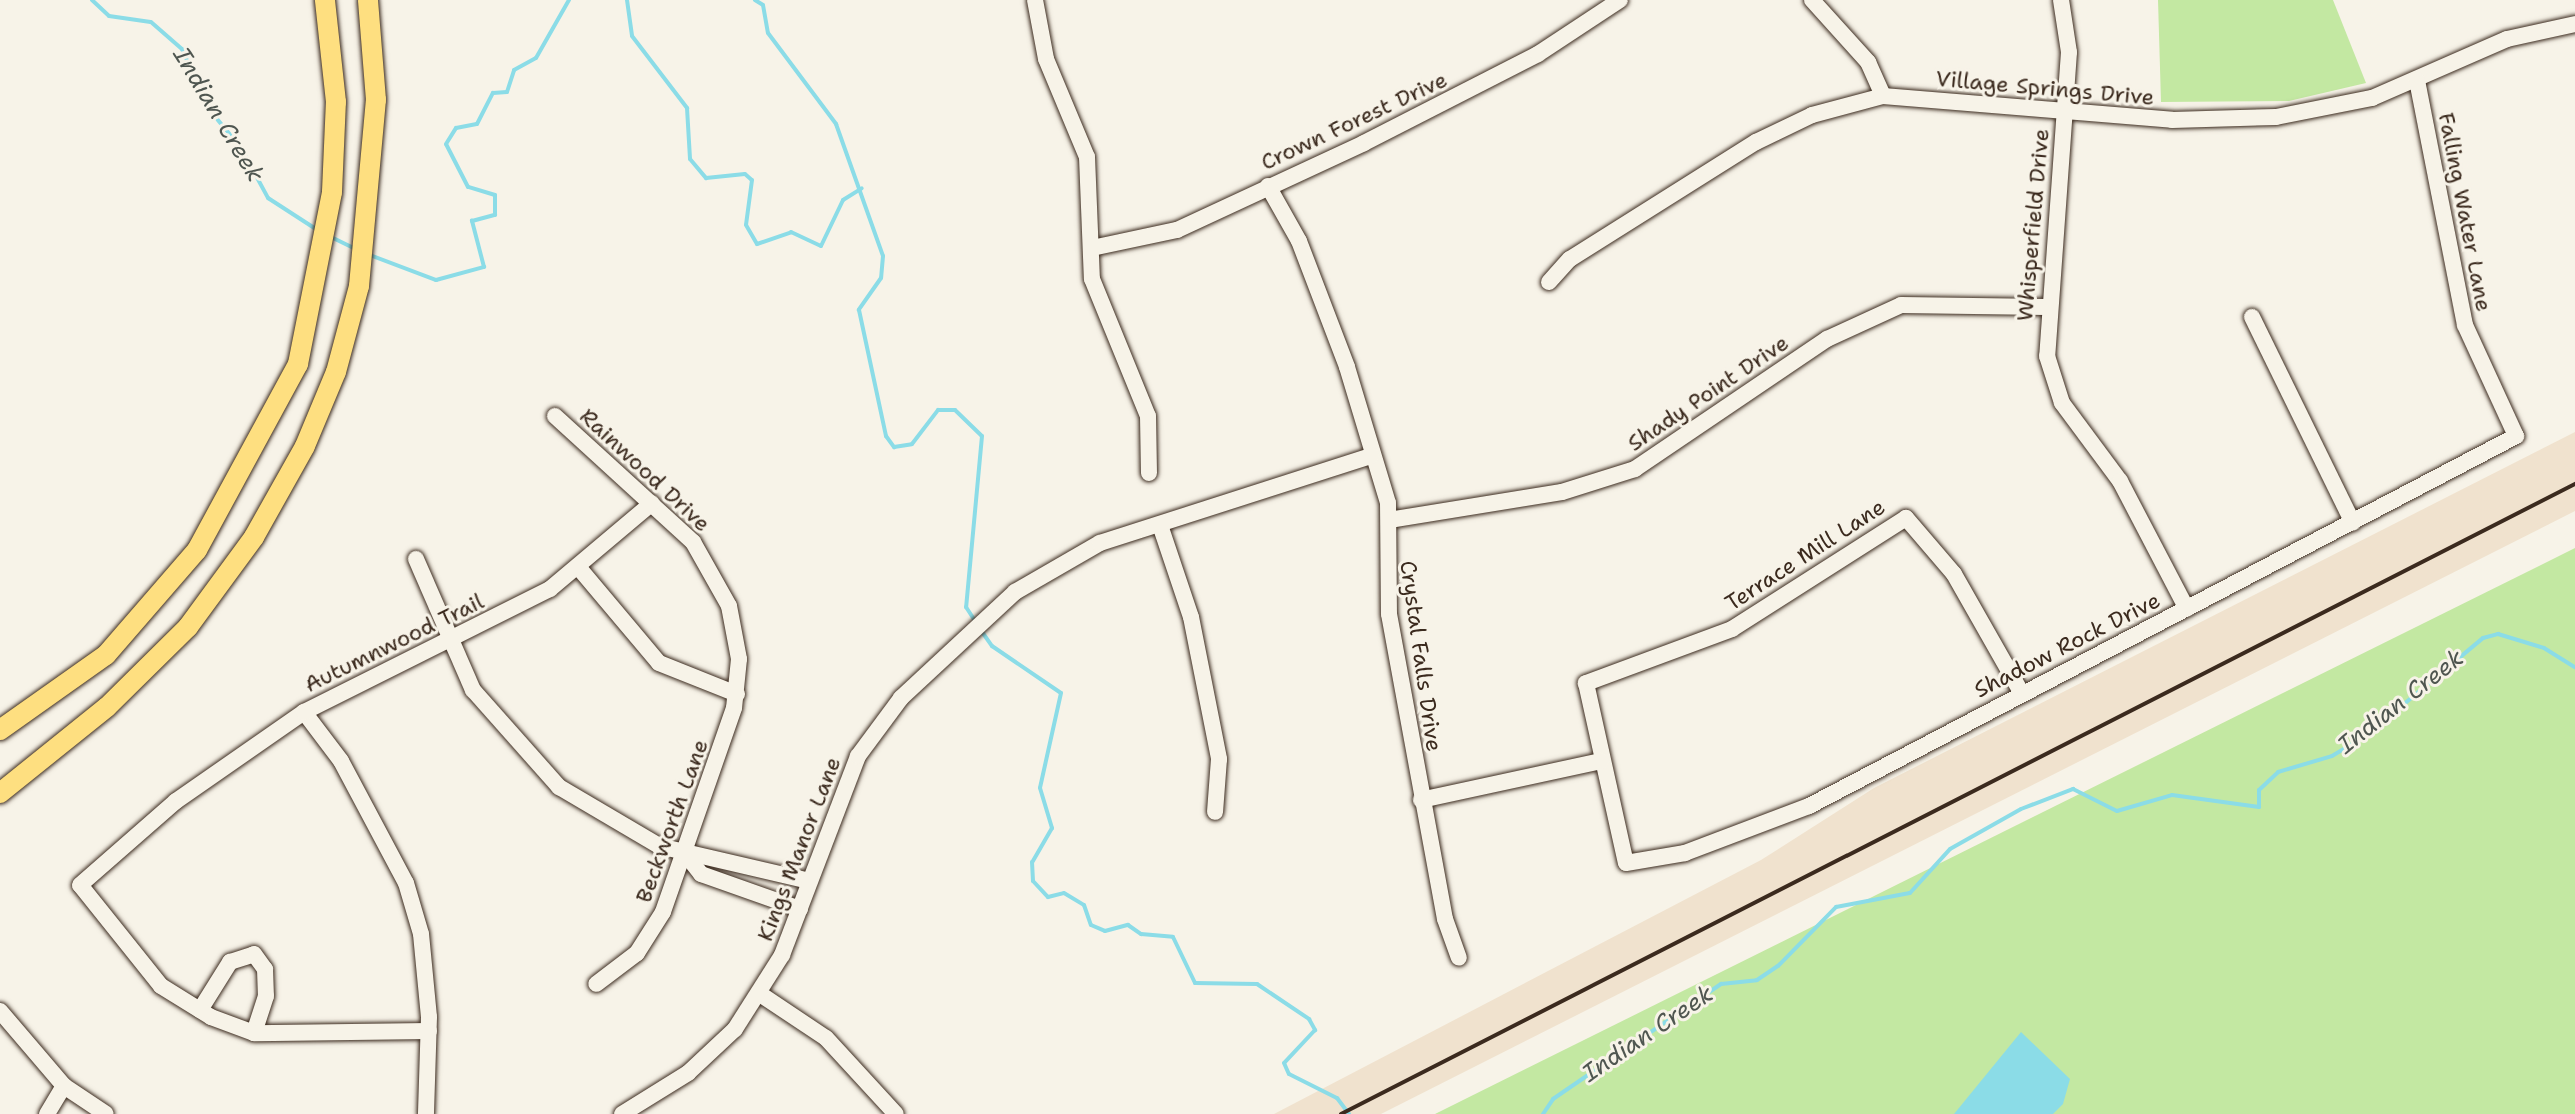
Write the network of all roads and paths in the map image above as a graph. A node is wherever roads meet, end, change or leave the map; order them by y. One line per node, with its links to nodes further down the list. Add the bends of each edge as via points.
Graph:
1 (325, 0): 31 (main road, via 336,102 332,192 298,364 197,550 106,655)
2 (368, 0): 33 (main road, via 376,100 359,286 336,372 305,446 225,582 149,668)
3 (1035, 0): 12 (street, via 1046,59 1069,112 1092,190)
4 (1620, 0): 11 (street, Crown Forest Drive, via 1504,73)
5 (1812, 0): 9 (street, via 1868,62)
6 (2061, 0): 10 (street, Whisperfield Drive, via 2069,52)
7 (2575, 24): 8 (street, Village Springs Drive, via 2497,43)
8 (2417, 81): 10 (street, Village Springs Drive, via 2276,117 2172,120); 17 (street, Falling Water Lane, via 2465,325)
9 (1883, 96): 10 (street, Village Springs Drive); 13 (street, Village Springs Drive, via 1766,137 1570,259)
10 (2064, 111): 14 (street, Whisperfield Drive)
11 (1268, 186): 12 (street, Crown Forest Drive, via 1177,230); 18 (street, Crystal Falls Drive, via 1331,325)
12 (1092, 248): 19 (street, via 1101,308 1148,416)
13 (1549, 282)
14 (2046, 307): 21 (street, Shady Point Drive, via 1901,305 1827,339 1635,469 1562,492); 26 (street, Whisperfield Drive, via 2047,356 2062,403 2120,481)
15 (2252, 317): 22 (street)
16 (555, 416): 20 (street, Rainwood Drive)
17 (2516, 436): 22 (street, Shadow Rock Drive)
18 (1371, 456): 21 (street, Crystal Falls Drive); 23 (street, Kings Manor Lane)
19 (1149, 473)
20 (652, 503): 25 (street, Autumnwood Trail); 29 (street, Rainwood Drive, via 693,542 722,588 738,643)
21 (1389, 520): 34 (street, Crystal Falls Drive, via 1387,601)
22 (2353, 523): 26 (street, Shadow Rock Drive)
23 (1160, 525): 35 (street, via 1191,617 1219,759); 37 (street, Kings Manor Lane, via 1100,543 1015,592 920,678 858,756)
24 (416, 559): 27 (street)
25 (579, 568): 27 (street, Autumnwood Trail); 29 (street, via 659,663 688,680)
26 (2187, 609): 28 (street, Shadow Rock Drive)
27 (446, 642): 30 (street, Autumnwood Trail); 36 (street, via 490,715 546,775 614,825)
28 (2021, 692): 32 (street, Shadow Rock Drive, via 1765,826 1685,853 1626,863); 32 (street, Terrace Mill Lane, via 1971,600 1914,519 1890,525 1708,641 1586,683)
29 (737, 694): 36 (street, Beckworth Lane)
30 (304, 712): 42 (street, Autumnwood Trail, via 176,801 80,885 124,948 161,986); 44 (street, via 341,761 406,883 421,934)
31 (0, 730)
32 (1601, 761): 34 (street)
33 (0, 793)
34 (1421, 800): 39 (street, Crystal Falls Drive)
35 (1215, 812)
36 (687, 856): 37 (street, via 711,853); 38 (street, via 701,874); 40 (street, Beckworth Lane, via 652,934)
37 (809, 881): 38 (street, Kings Manor Lane)
38 (800, 909): 41 (street, Kings Manor Lane)
39 (1459, 958)
40 (596, 984)
41 (760, 994): 51 (street, Kings Manor Lane, via 715,1051); 52 (street, via 826,1038)
42 (200, 1010): 45 (street); 45 (street, via 230,962 254,954 265,969 266,996)
43 (0, 1011): 46 (street)
44 (429, 1031): 45 (street); 50 (street)
45 (254, 1033)
46 (64, 1086): 47 (street); 48 (street)
47 (86, 1108): 49 (street)
48 (47, 1114)
49 (106, 1114)
50 (426, 1114)
51 (622, 1114)
52 (896, 1114)

